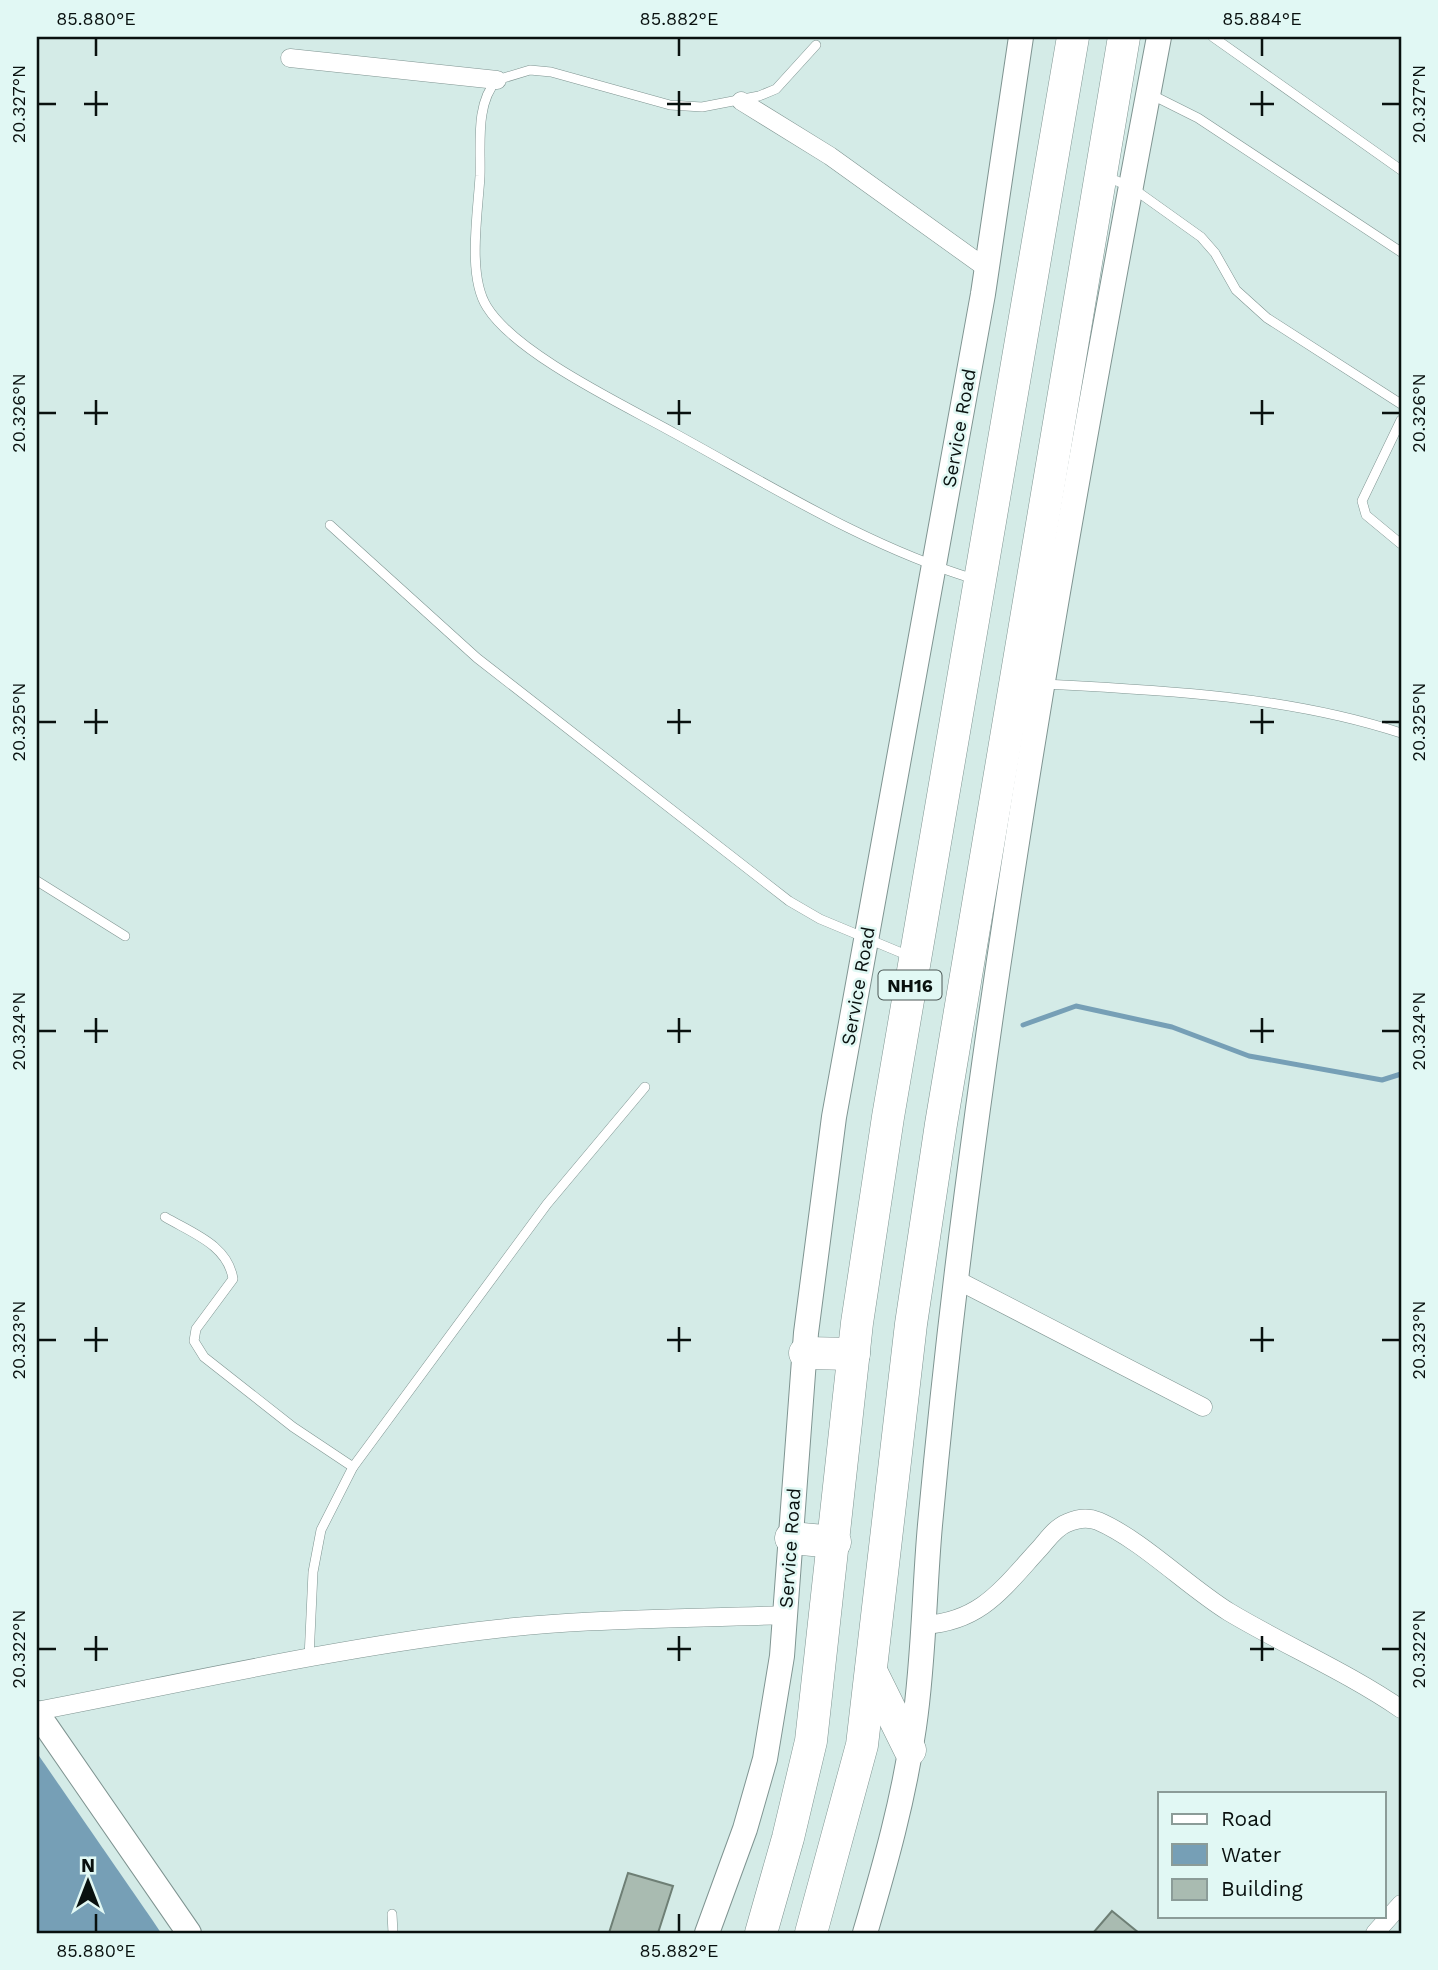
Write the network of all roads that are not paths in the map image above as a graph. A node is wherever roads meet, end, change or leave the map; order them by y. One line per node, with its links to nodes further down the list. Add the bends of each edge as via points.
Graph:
1 (1021, 37): 15 (street, Service Road)
2 (1073, 37): 21 (highway, NH16)
3 (1124, 37): 12 (highway, NH16)
4 (1159, 37): 9 (street)
5 (1213, 37): 11 (lane)
6 (816, 45): 10 (lane, via 776,89)
7 (290, 58): 8 (street)
8 (497, 80): 10 (lane, via 530,70 670,105 702,107); 20 (lane, via 484,103 476,274 485,306 511,336 595,389 836,522)
9 (1148, 94): 13 (street); 14 (lane, via 1198,118)
10 (741, 101): 15 (street, via 830,156)
11 (1401, 170)
12 (1101, 175): 13 (lane); 22 (highway, NH16)
13 (1131, 187): 16 (lane, via 1201,237 1236,290 1267,318); 22 (street)
14 (1401, 252)
15 (986, 268): 20 (street, Service Road)
16 (1401, 404)
17 (1401, 420): 19 (lane, via 1362,501 1366,515)
18 (330, 524): 27 (lane, via 477,658 789,901)
19 (1401, 544)
20 (934, 567): 21 (lane); 27 (street, Service Road)
21 (978, 580): 28 (highway, NH16)
22 (1044, 595): 23 (street); 41 (highway, NH16, via 911,1324)
23 (1043, 684): 24 (lane, via 1181,692 1357,719); 31 (street, via 999,952)
24 (1401, 733)
25 (37, 881): 26 (lane)
26 (125, 936)
27 (867, 939): 28 (lane); 32 (street, Service Road, via 834,1117)
28 (914, 959): 33 (highway, NH16)
29 (645, 1087): 35 (lane, via 547,1204)
30 (165, 1217): 35 (lane, via 220,1250 231,1265 233,1279 196,1329 194,1341 204,1357 293,1427)
31 (957, 1280): 34 (street); 39 (street, via 930,1527)
32 (805, 1353): 33 (highway); 36 (street, Service Road)
33 (854, 1354): 37 (highway, NH16)
34 (1203, 1407)
35 (353, 1466): 40 (lane, via 321,1530 313,1572)
36 (791, 1538): 37 (highway); 38 (street, Service Road)
37 (835, 1542): 50 (highway, NH16, via 811,1741)
38 (785, 1615): 40 (street, via 518,1627); 49 (street, Service Road, via 765,1759)
39 (925, 1625): 42 (street, via 976,1613 1058,1528 1082,1519 1096,1520 1228,1612 1345,1673); 44 (street)
40 (309, 1660): 43 (street)
41 (871, 1671): 44 (highway); 51 (highway, NH16, via 862,1745)
42 (1401, 1709)
43 (37, 1712): 47 (street)
44 (910, 1750): 52 (street, via 895,1832)
45 (1401, 1904): 53 (street)
46 (392, 1914): 48 (lane)
47 (189, 1933)
48 (393, 1933)
49 (707, 1933)
50 (761, 1933)
51 (811, 1933)
52 (864, 1933)
53 (1375, 1933)

